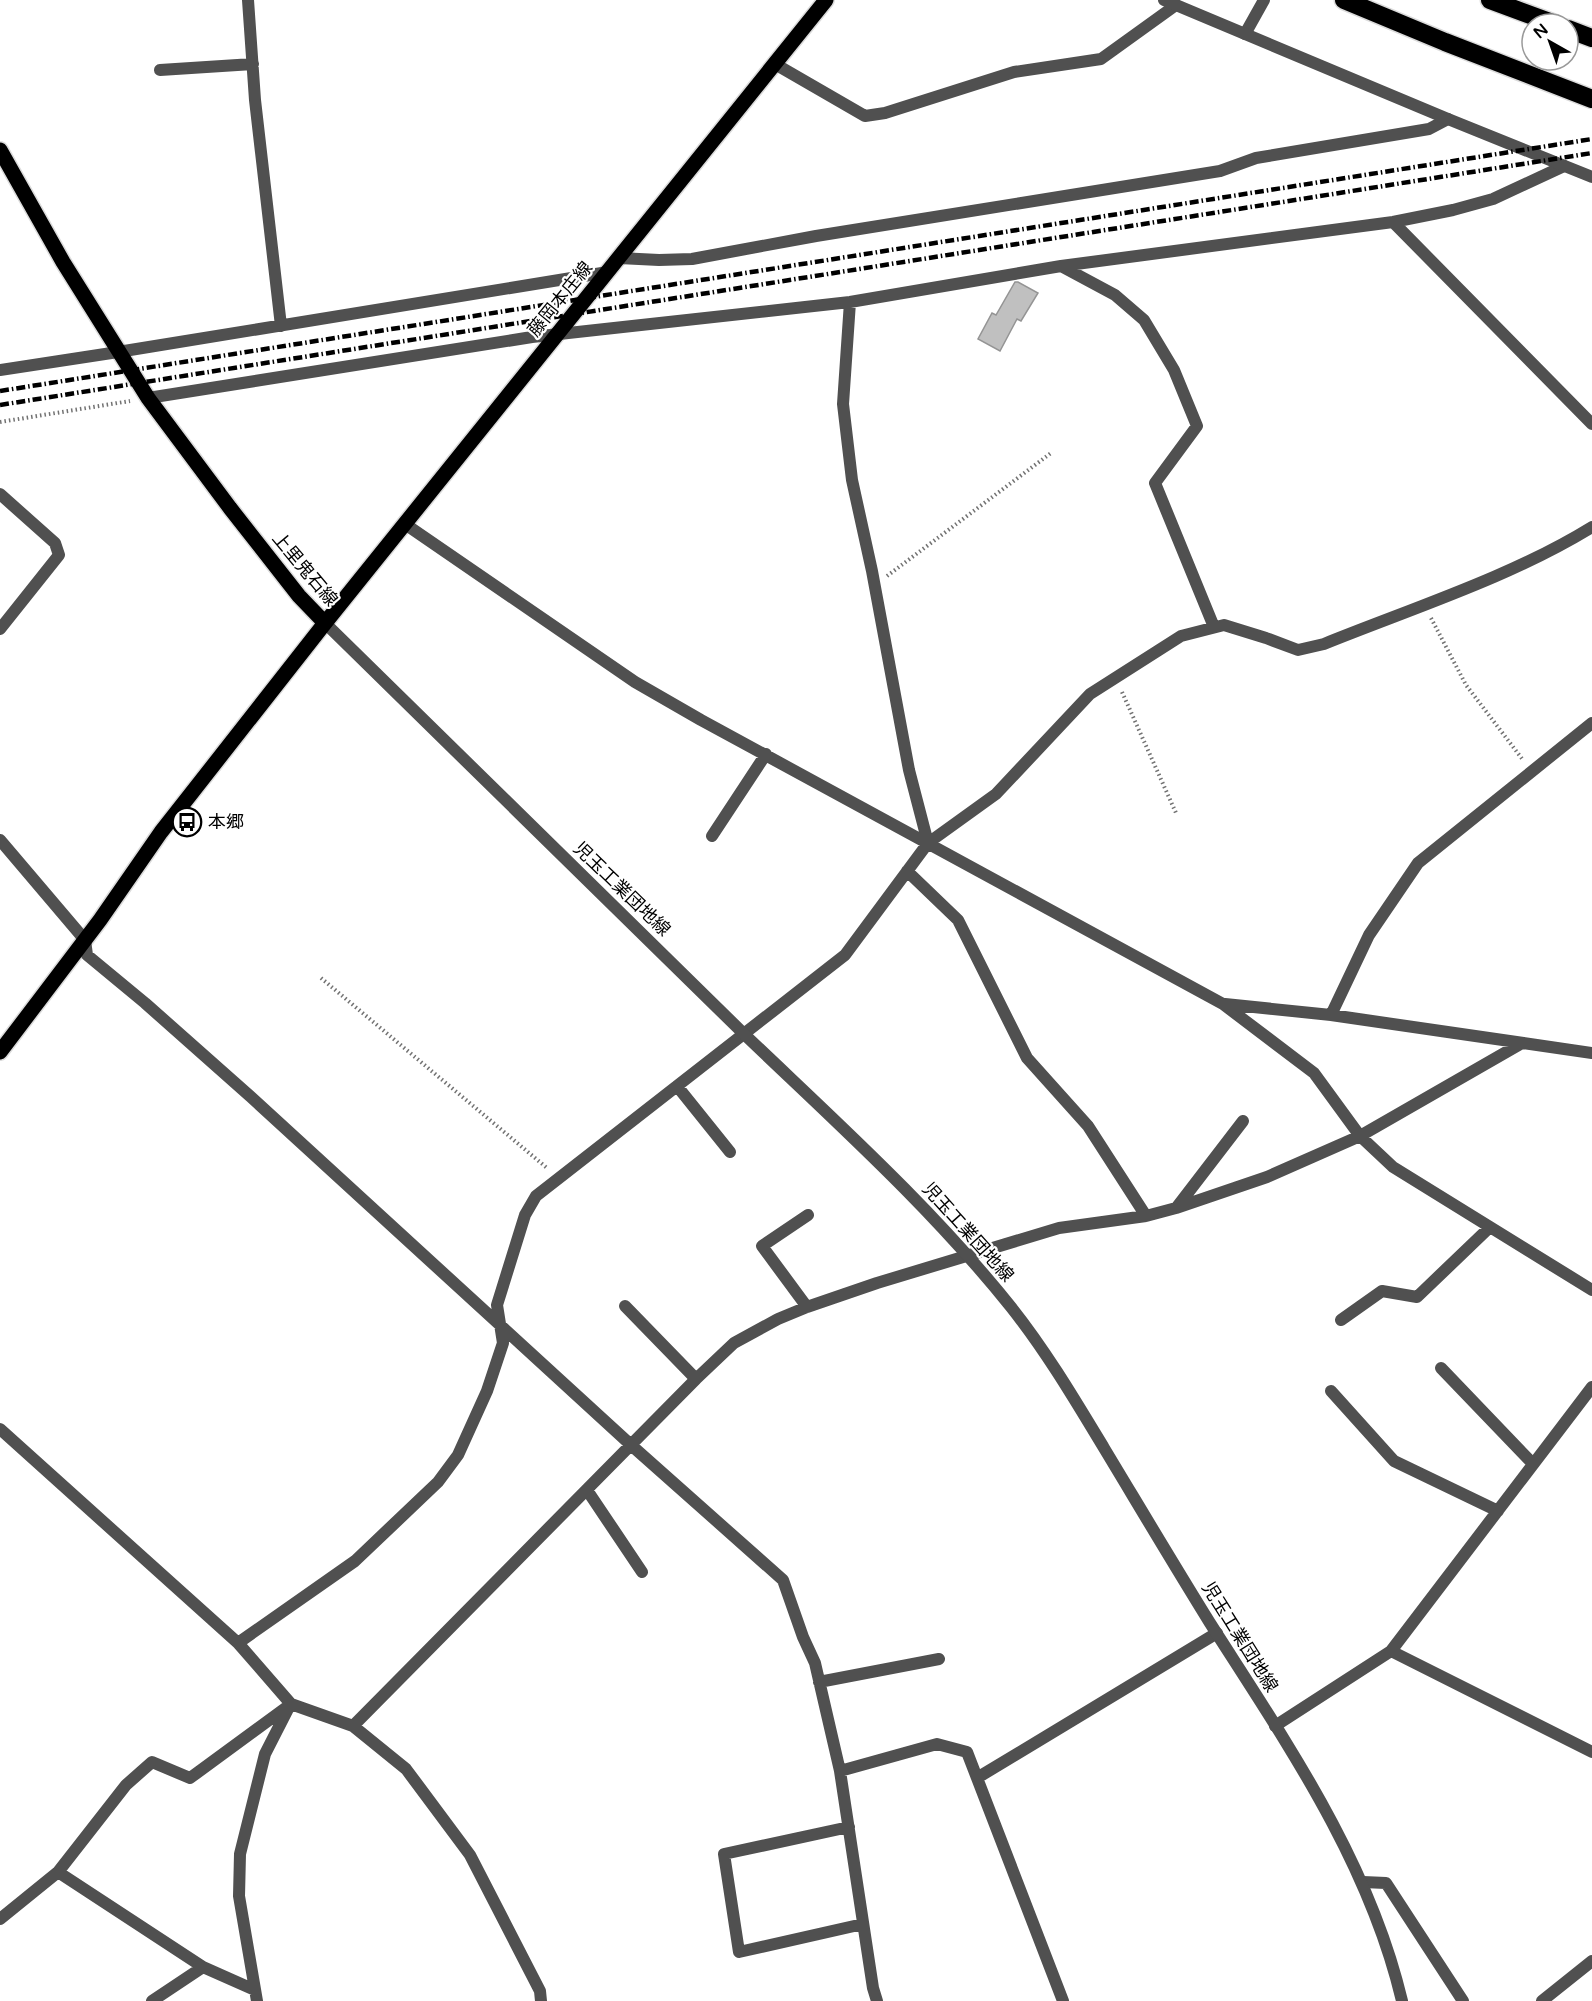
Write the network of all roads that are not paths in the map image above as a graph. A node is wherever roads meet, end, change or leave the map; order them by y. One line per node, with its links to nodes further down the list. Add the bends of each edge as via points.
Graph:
1 (248, 0): 9 (street)
2 (826, 0): 10 (main road, 藤岡本庄線)
3 (1264, 0): 8 (street)
4 (1344, 0): 12 (highway)
5 (1490, 0): 7 (highway)
6 (1170, 3): 8 (street); 10 (street, via 1101,59 1014,72 885,113 865,116)
7 (1522, 12)
8 (1245, 34): 13 (street)
9 (253, 64): 11 (street); 22 (street)
10 (775, 64): 18 (main road, 藤岡本庄線)
11 (160, 70)
12 (1592, 99)
13 (1448, 119): 15 (street); 18 (street, via 1429,129 1256,158 1220,171 692,259)
14 (0, 150): 24 (main road, 上里鬼石線)
15 (1564, 166): 16 (street); 17 (street, via 1493,199)
16 (1592, 177)
17 (1393, 222): 19 (street); 27 (street)
18 (619, 258): 20 (main road, 藤岡本庄線)
19 (1061, 266): 21 (street); 32 (street, via 1115,295 1144,320 1174,370 1197,426 1155,483)
20 (608, 272): 22 (street); 23 (main road, 藤岡本庄線)
21 (850, 302): 23 (street); 38 (street, via 843,405 852,480 909,770)
22 (281, 326): 24 (street)
23 (556, 335): 26 (street); 29 (main road, 藤岡本庄線)
24 (118, 352): 25 (street); 26 (main road, 上里鬼石線)
25 (0, 370)
26 (148, 398): 31 (main road, 上里鬼石線, via 299,596)
27 (1592, 424)
28 (0, 494): 33 (street, via 55,543 59,555)
29 (405, 524): 31 (main road, 藤岡本庄線); 35 (street, via 635,682)
30 (1592, 527): 32 (street, via 1520,566 1324,644 1298,650 1224,625)
31 (325, 623): 40 (main road, 上里鬼石線, via 161,832); 43 (street, 児玉工業団地線)
32 (1214, 627): 38 (street, via 1181,636 1090,694 996,794)
33 (0, 629)
34 (1592, 723): 42 (street, via 1418,863 1369,935)
35 (766, 754): 36 (street); 38 (street)
36 (712, 836)
37 (0, 840): 40 (street)
38 (928, 843): 39 (street); 41 (street)
39 (907, 871): 43 (street, via 846,955); 53 (street, via 958,920 1027,1058 1088,1126)
40 (85, 940): 45 (main road, 上里鬼石線); 60 (street, via 87,955 243,1089)
41 (1223, 1004): 42 (street); 49 (street, via 1314,1073)
42 (1331, 1015): 44 (street)
43 (744, 1034): 47 (street); 55 (street, 児玉工業団地線, via 894,1177)
44 (1522, 1043): 46 (street); 49 (street)
45 (0, 1052)
46 (1592, 1053)
47 (677, 1086): 50 (street); 60 (street, via 536,1196 525,1215 496,1305)
48 (1244, 1121): 51 (street)
49 (1360, 1136): 51 (street, via 1267,1177); 54 (street, via 1393,1167)
50 (730, 1152)
51 (1176, 1208): 53 (street)
52 (808, 1215): 58 (street, via 762,1246)
53 (1146, 1216): 55 (street, via 1059,1228)
54 (1490, 1227): 56 (street); 59 (street, via 1417,1297 1382,1291)
55 (967, 1255): 58 (street); 71 (street, 児玉工業団地線, via 1052,1365)
56 (1592, 1290)
57 (625, 1306): 62 (street)
58 (807, 1307): 62 (street, via 734,1343)
59 (1341, 1320)
60 (499, 1324): 66 (street); 72 (street, via 502,1343 487,1391 458,1455 438,1482 356,1561)
61 (1441, 1368): 67 (street)
62 (696, 1379): 66 (street)
63 (1592, 1386): 67 (street)
64 (1331, 1391): 69 (street, via 1394,1461)
65 (0, 1429): 72 (street)
66 (631, 1445): 68 (street); 75 (street, via 783,1580)
67 (1533, 1464): 69 (street)
68 (587, 1490): 70 (street); 77 (street)
69 (1498, 1511): 73 (street)
70 (642, 1572)
71 (1217, 1633): 78 (street, 児玉工業団地線); 81 (street)
72 (238, 1643): 76 (street)
73 (1391, 1652): 78 (street); 79 (street)
74 (939, 1659): 75 (street)
75 (819, 1682): 80 (street)
76 (291, 1704): 77 (street); 83 (street, via 190,1778 152,1762 126,1785); 89 (street, via 265,1754 240,1854 239,1896)
77 (353, 1726): 91 (street, via 406,1769 470,1856 540,1991)
78 (1275, 1726): 84 (street, 児玉工業団地線)
79 (1592, 1752)
80 (840, 1771): 81 (street, via 937,1744 967,1752); 82 (street)
81 (977, 1778): 93 (street)
82 (849, 1827): 86 (street); 86 (street, via 724,1854 739,1952)
83 (58, 1872): 85 (street); 88 (street)
84 (1363, 1882): 94 (street, 児玉工業団地線); 95 (street, via 1386,1883)
85 (0, 1919)
86 (863, 1924): 92 (street)
87 (1592, 1961): 96 (street)
88 (203, 1966): 89 (street); 90 (street)
89 (256, 1996)
90 (152, 2001)
91 (541, 2001)
92 (877, 2001)
93 (1063, 2001)
94 (1402, 2001)
95 (1463, 2001)
96 (1542, 2001)

